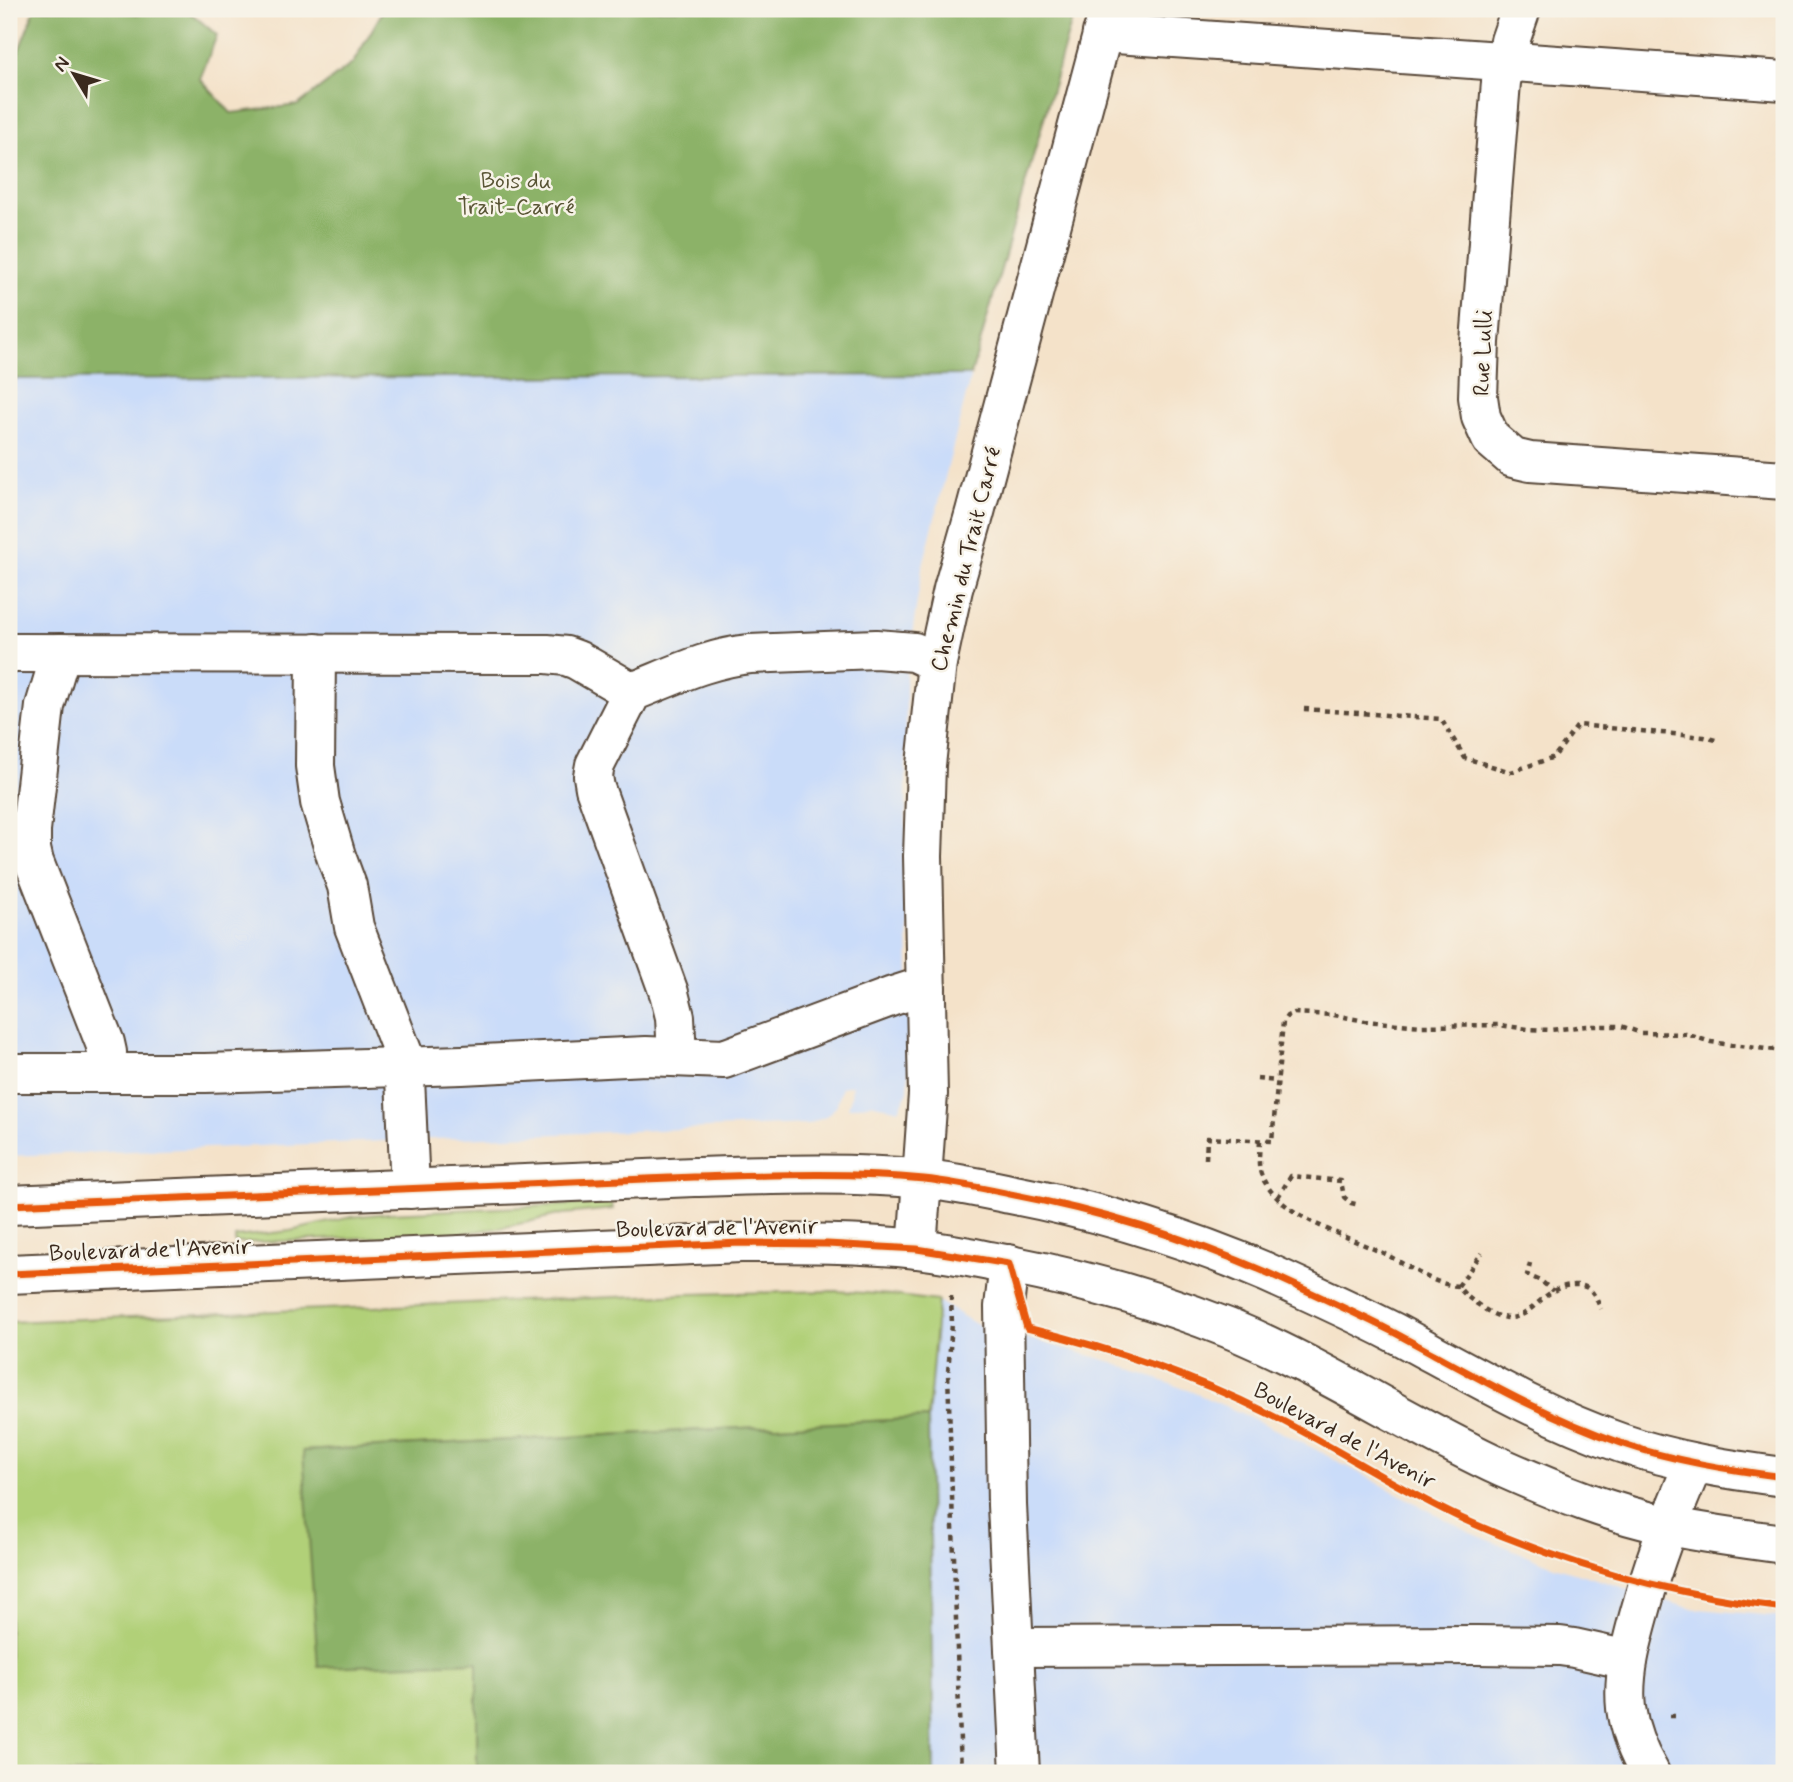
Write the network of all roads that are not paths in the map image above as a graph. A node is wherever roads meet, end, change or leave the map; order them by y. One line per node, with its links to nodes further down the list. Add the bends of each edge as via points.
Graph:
1 (1521, 9): 3 (street, Rue Lulli)
2 (1105, 21): 3 (street); 9 (street, Chemin du Trait Carré)
3 (1504, 62): 4 (street); 5 (street, Rue Lulli, via 1478,397 1491,439 1513,458 1530,462)
4 (1784, 81)
5 (1784, 480)
6 (9, 653): 7 (street)
7 (61, 653): 8 (street); 15 (street, via 44,706 31,849 105,1043)
8 (316, 653): 10 (street, via 566,656); 13 (street, via 315,766 320,803 347,886 354,928)
9 (937, 663): 10 (street, via 914,652 876,649 750,654 713,660); 11 (street, Chemin du Trait Carré, via 924,799)
10 (632, 692): 12 (street, via 593,776 669,993)
11 (926, 988): 12 (street, via 724,1059); 16 (street, Chemin du Trait Carré, via 928,1094)
12 (677, 1058): 13 (street)
13 (406, 1067): 15 (street); 17 (street)
14 (9, 1073): 15 (street)
15 (106, 1073)
16 (923, 1179): 17 (street, via 757,1175); 19 (street, Chemin du Trait Carré); 22 (street, via 1098,1213 1203,1247 1365,1319 1564,1421)
17 (410, 1189): 18 (street)
18 (9, 1205)
19 (917, 1249): 20 (street, Boulevard de l'Avenir); 21 (street, Boulevard de l'Avenir, via 741,1243)
20 (1009, 1264): 24 (street, Boulevard de l'Avenir, via 1119,1290 1230,1329 1502,1467 1592,1504); 26 (street, via 1004,1307)
21 (9, 1274)
22 (1694, 1463): 23 (street); 24 (street)
23 (1784, 1477)
24 (1667, 1526): 25 (street, Boulevard de l'Avenir); 27 (street)
25 (1784, 1544)
26 (1014, 1647): 27 (street, via 1546,1646); 28 (street)
27 (1628, 1660): 29 (street, via 1629,1727)
28 (1020, 1773)
29 (1650, 1773)

